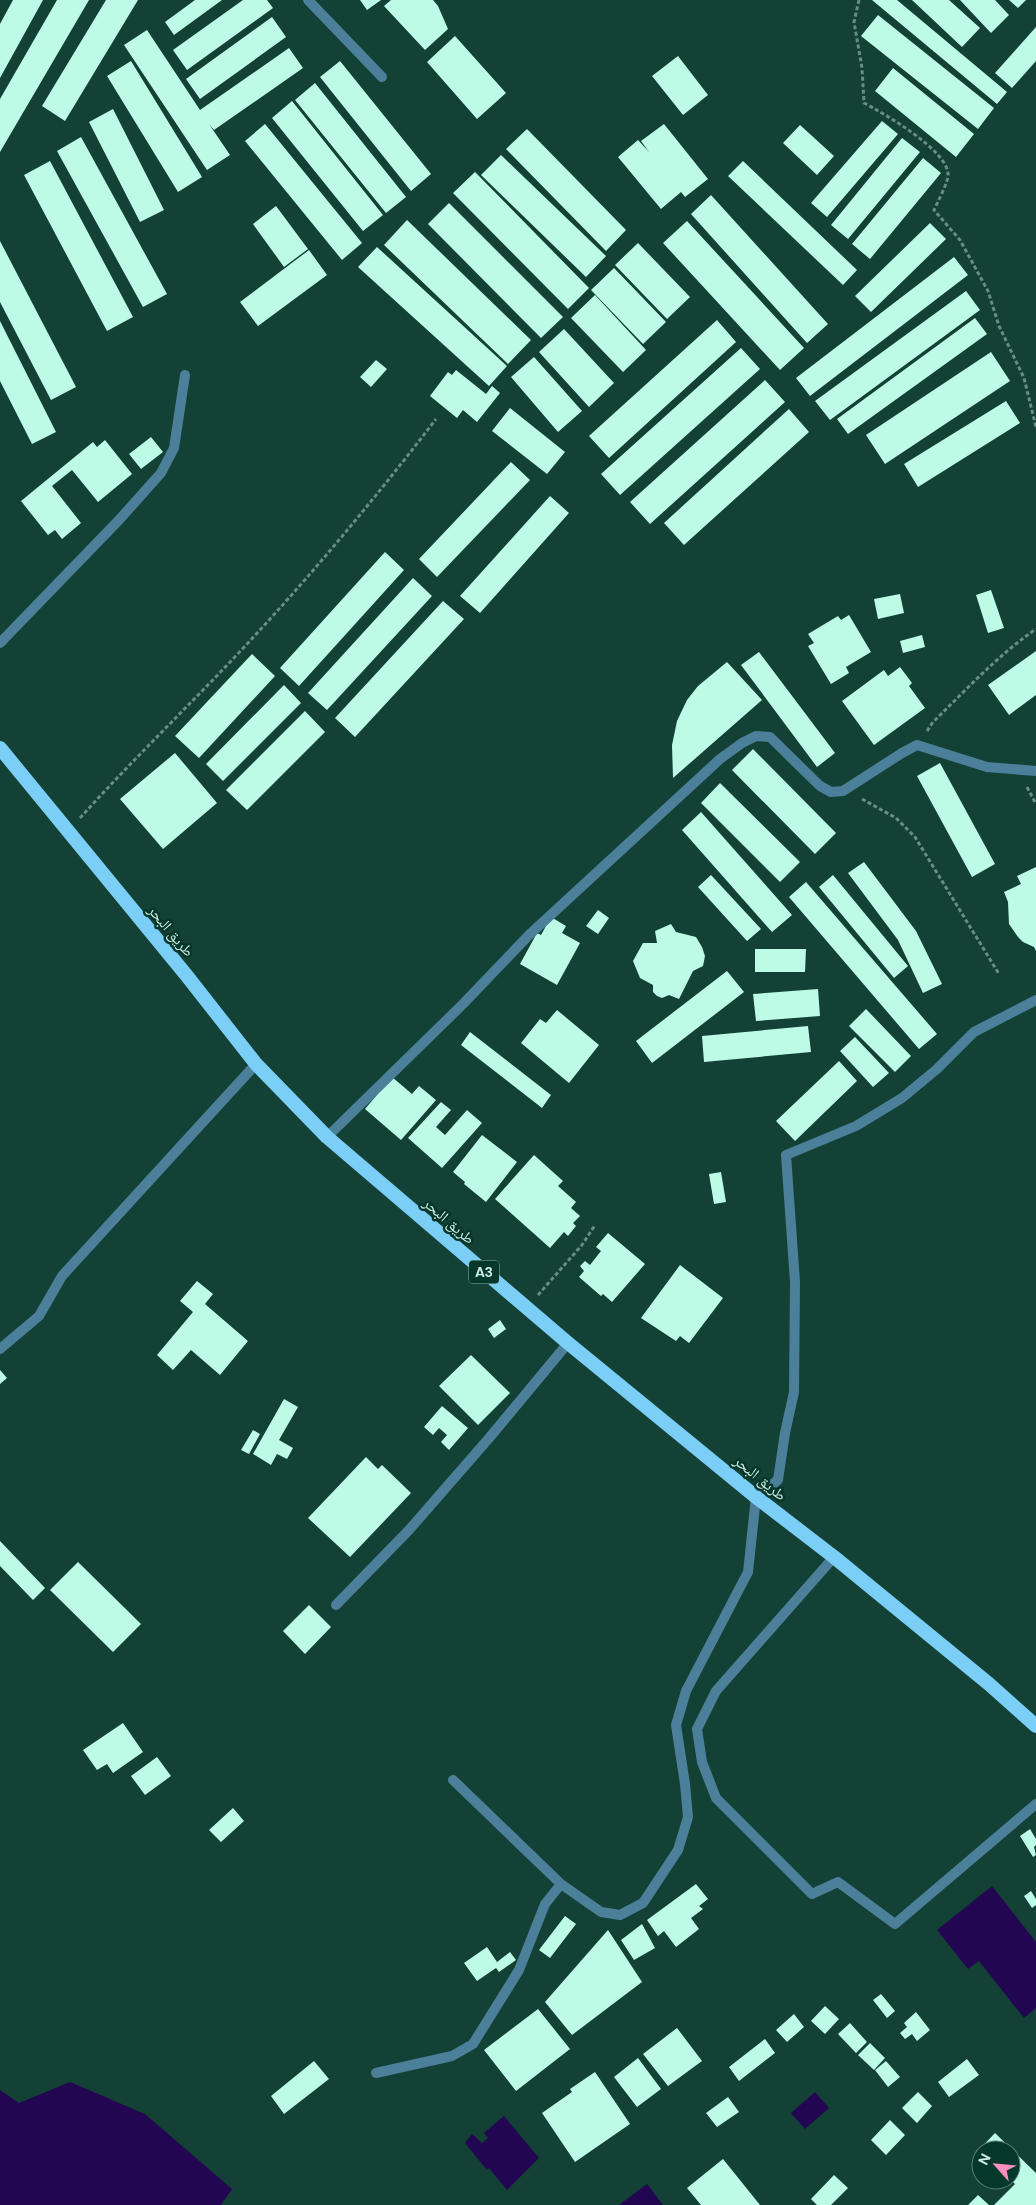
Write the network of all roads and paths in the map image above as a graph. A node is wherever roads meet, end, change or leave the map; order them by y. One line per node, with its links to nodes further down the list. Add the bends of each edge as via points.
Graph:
1 (308, 0): 3 (street)
2 (859, 0): 6 (path, via 854,22 864,103 918,136 946,166 949,176 934,210 960,240 988,291 999,326 1024,378)
3 (382, 77)
4 (185, 375): 8 (street, via 174,448 160,473)
5 (436, 419): 13 (path, via 380,492 249,642 114,780)
6 (1036, 427)
7 (1036, 629): 9 (path, via 1011,647 933,722)
8 (0, 643)
9 (917, 746): 11 (street, via 987,768); 12 (street, via 902,752)
10 (0, 748): 13 (highway, طريق البحر / A3)
11 (1036, 771)
12 (843, 790): 14 (path, via 896,818 915,837); 17 (street, via 831,792 820,786 770,737 756,736 742,743 720,759 529,935)
13 (68, 832): 16 (highway, طريق البحر / A3)
14 (1000, 974)
15 (1036, 1000): 22 (street, via 974,1032 902,1098 856,1126 786,1156 795,1282 794,1392 778,1480)
16 (256, 1064): 17 (highway, طريق البحر / A3); 21 (street, via 62,1276 39,1316)
17 (327, 1137): 19 (highway, طريق البحر / A3)
18 (595, 1225): 19 (path, via 543,1292)
19 (524, 1306): 20 (highway, طريق البحر / A3)
20 (568, 1343): 22 (highway, طريق البحر / A3); 24 (street, via 409,1530)
21 (0, 1349)
22 (756, 1497): 23 (highway, طريق البحر / A3); 28 (street, via 748,1572 686,1691 676,1725 688,1817 678,1850 643,1903 620,1915 601,1912)
23 (834, 1557): 25 (highway, طريق البحر / A3); 27 (street, via 716,1691 697,1729 702,1762 716,1798 812,1894 838,1882 895,1924)
24 (336, 1605)
25 (1036, 1726)
26 (453, 1780): 28 (street)
27 (1036, 1804)
28 (561, 1884): 29 (street, via 545,1904 519,1970 473,2044 452,2056)
29 (376, 2072)

